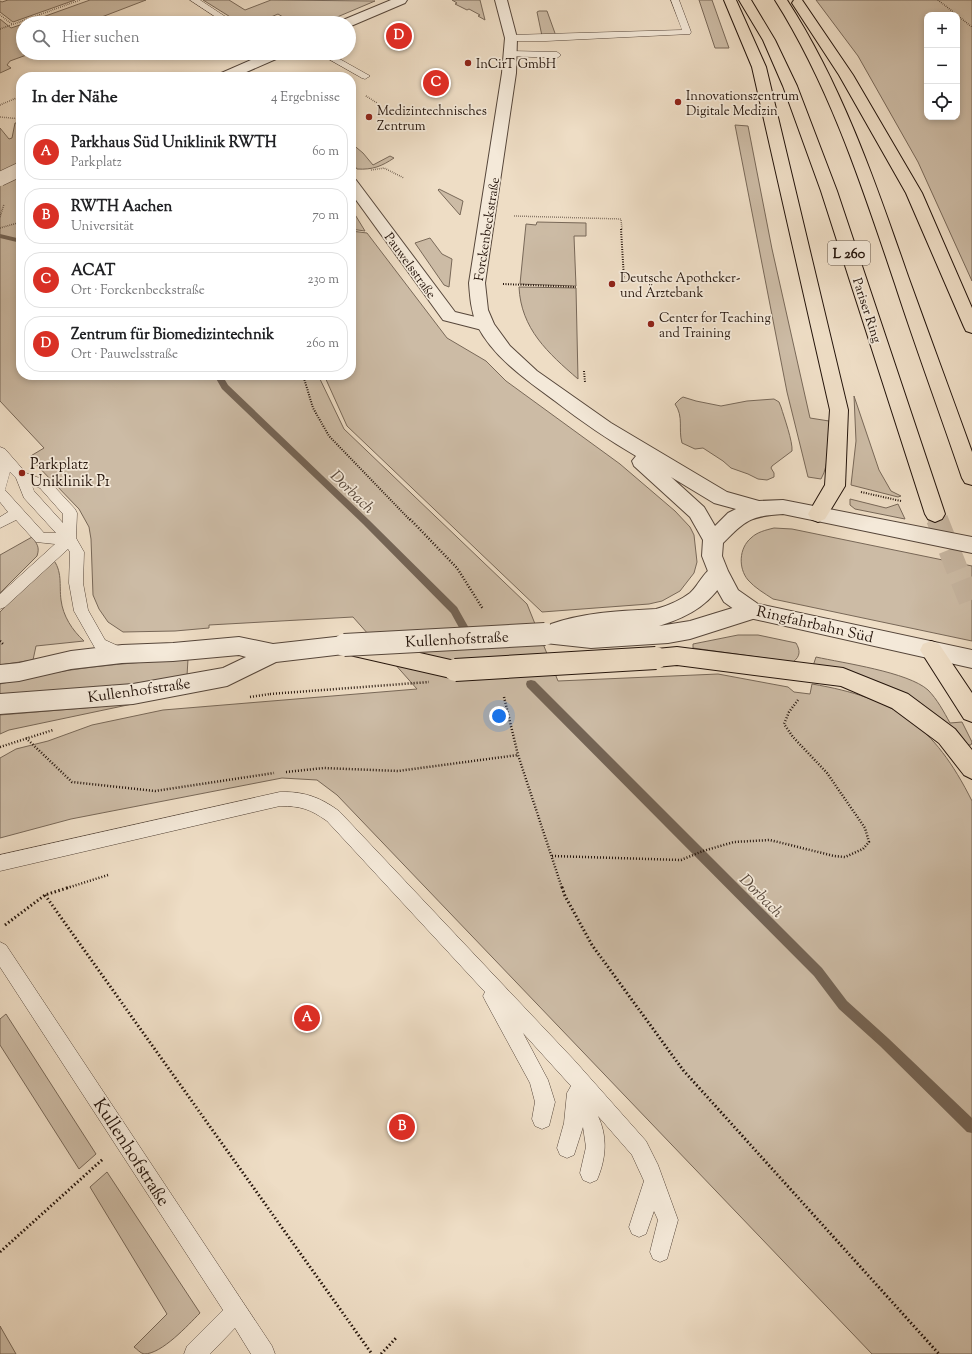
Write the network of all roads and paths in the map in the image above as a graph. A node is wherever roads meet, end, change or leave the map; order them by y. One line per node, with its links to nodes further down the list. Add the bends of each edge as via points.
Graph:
1 (80, 0): 13 (path)
2 (194, 0): 14 (lane)
3 (501, 0): 21 (street, Forckenbeckstraße)
4 (675, 0): 21 (lane, via 687,32)
5 (730, 0): 56 (highway, via 759,67 839,410 835,486)
6 (744, 0): 57 (highway, Pariser Ring / L 260, via 769,40 790,86 829,191)
7 (780, 0): 51 (highway, L 260, via 797,26 834,98 869,185)
8 (796, 0): 44 (highway, via 846,75 914,193)
9 (938, 0): 11 (path)
10 (395, 1): 16 (street)
11 (953, 12)
12 (0, 15): 18 (path)
13 (36, 16)
14 (220, 16)
15 (960, 17): 19 (path)
16 (356, 19)
17 (16, 24): 18 (path)
18 (12, 25): 20 (path)
19 (972, 27)
20 (0, 29)
21 (511, 38): 22 (street, Forckenbeckstraße)
22 (510, 54): 23 (lane); 37 (street, Forckenbeckstraße)
23 (556, 55)
24 (262, 60): 26 (street)
25 (335, 60): 27 (lane)
26 (235, 72)
27 (365, 76)
28 (16, 98): 29 (path)
29 (0, 105)
30 (0, 117): 31 (path)
31 (16, 119)
32 (16, 171): 34 (street, bridge)
33 (366, 171): 35 (path, via 384,168)
34 (0, 178)
35 (404, 178)
36 (356, 190): 43 (street, Pauwelsstraße, via 449,316)
37 (488, 215): 40 (path, via 621,219); 41 (street, Forckenbeckstraße)
38 (16, 223): 39 (path)
39 (0, 228)
40 (624, 279)
41 (477, 283): 42 (path); 43 (street, Forckenbeckstraße, via 480,310)
42 (576, 287)
43 (486, 325): 48 (street, Forckenbeckstraße, via 504,350 531,375)
44 (972, 329)
45 (584, 371): 46 (path)
46 (585, 378)
47 (305, 380): 64 (path, via 313,408 329,436 457,568)
48 (604, 428): 54 (street, Forckenbeckstraße, via 721,498); 60 (street, Forckenbeckstraße, via 697,512)
49 (3, 456): 50 (lane); 52 (lane)
50 (21, 476): 59 (lane, via 29,494); 59 (lane, via 45,485 70,513)
51 (972, 478)
52 (0, 487)
53 (0, 493): 55 (lane)
54 (759, 508): 56 (street, via 783,507); 60 (street, via 735,518)
55 (17, 513): 58 (lane); 59 (lane, via 40,538)
56 (818, 514): 61 (street)
57 (935, 514)
58 (0, 523)
59 (69, 538): 63 (lane); 70 (lane, via 77,552 76,582 82,611 100,644)
60 (713, 540): 62 (street, Ringfahrbahn Süd, via 712,556)
61 (972, 544)
62 (718, 573): 65 (street, Ringfahrbahn Süd, via 732,596); 66 (street, Kullenhofstraße, via 697,599 672,613 656,618 592,622)
63 (0, 603)
64 (484, 610)
65 (752, 611): 66 (street, Kullenhofstraße, via 668,634 591,639); 68 (street, Ringfahrbahn Süd)
66 (545, 634): 67 (street, Kullenhofstraße, bridge)
67 (344, 645): 69 (street, Kullenhofstraße); 79 (highway, bridge, via 455,670 677,656 843,677 900,701 947,736)
68 (931, 650): 71 (street, Ringfahrbahn Süd); 76 (highway)
69 (273, 653): 70 (street, Kullenhofstraße, via 239,646); 75 (street, Kullenhofstraße, via 227,676 134,694)
70 (122, 654): 72 (street, Kullenhofstraße, via 71,660)
71 (972, 659)
72 (0, 674)
73 (504, 694): 78 (path)
74 (798, 698): 80 (path, via 797,703 788,712 784,724 827,773 865,828 869,842 863,849 845,857 834,856 770,840 734,842 681,860)
75 (0, 704)
76 (972, 712)
77 (26, 738): 78 (path, via 72,782 155,791 263,774 324,768 398,771)
78 (518, 755): 80 (path)
79 (972, 768)
80 (552, 856): 103 (path, via 565,896 592,945 683,1070)
81 (0, 863): 86 (lane, via 280,799 298,798 317,804 333,816)
82 (108, 875): 83 (path)
83 (45, 895): 84 (path); 101 (path)
84 (0, 929)
85 (0, 951): 90 (lane, Kullenhofstraße)
86 (478, 973): 87 (lane); 89 (lane, via 539,1080 546,1102)
87 (568, 1068): 88 (lane); 93 (lane, via 639,1148)
88 (577, 1095): 91 (lane, via 574,1123); 92 (lane, via 593,1127 596,1148)
89 (542, 1119)
90 (124, 1140): 95 (path); 97 (lane, Kullenhofstraße)
91 (567, 1148)
92 (590, 1173)
93 (654, 1181): 94 (lane); 96 (lane, via 668,1220)
94 (639, 1227)
95 (0, 1252)
96 (660, 1252)
97 (236, 1312): 99 (lane); 100 (lane, Kullenhofstraße)
98 (396, 1338): 102 (path)
99 (195, 1354)
100 (264, 1354)
101 (372, 1354)
102 (381, 1354)
103 (940, 1354)

